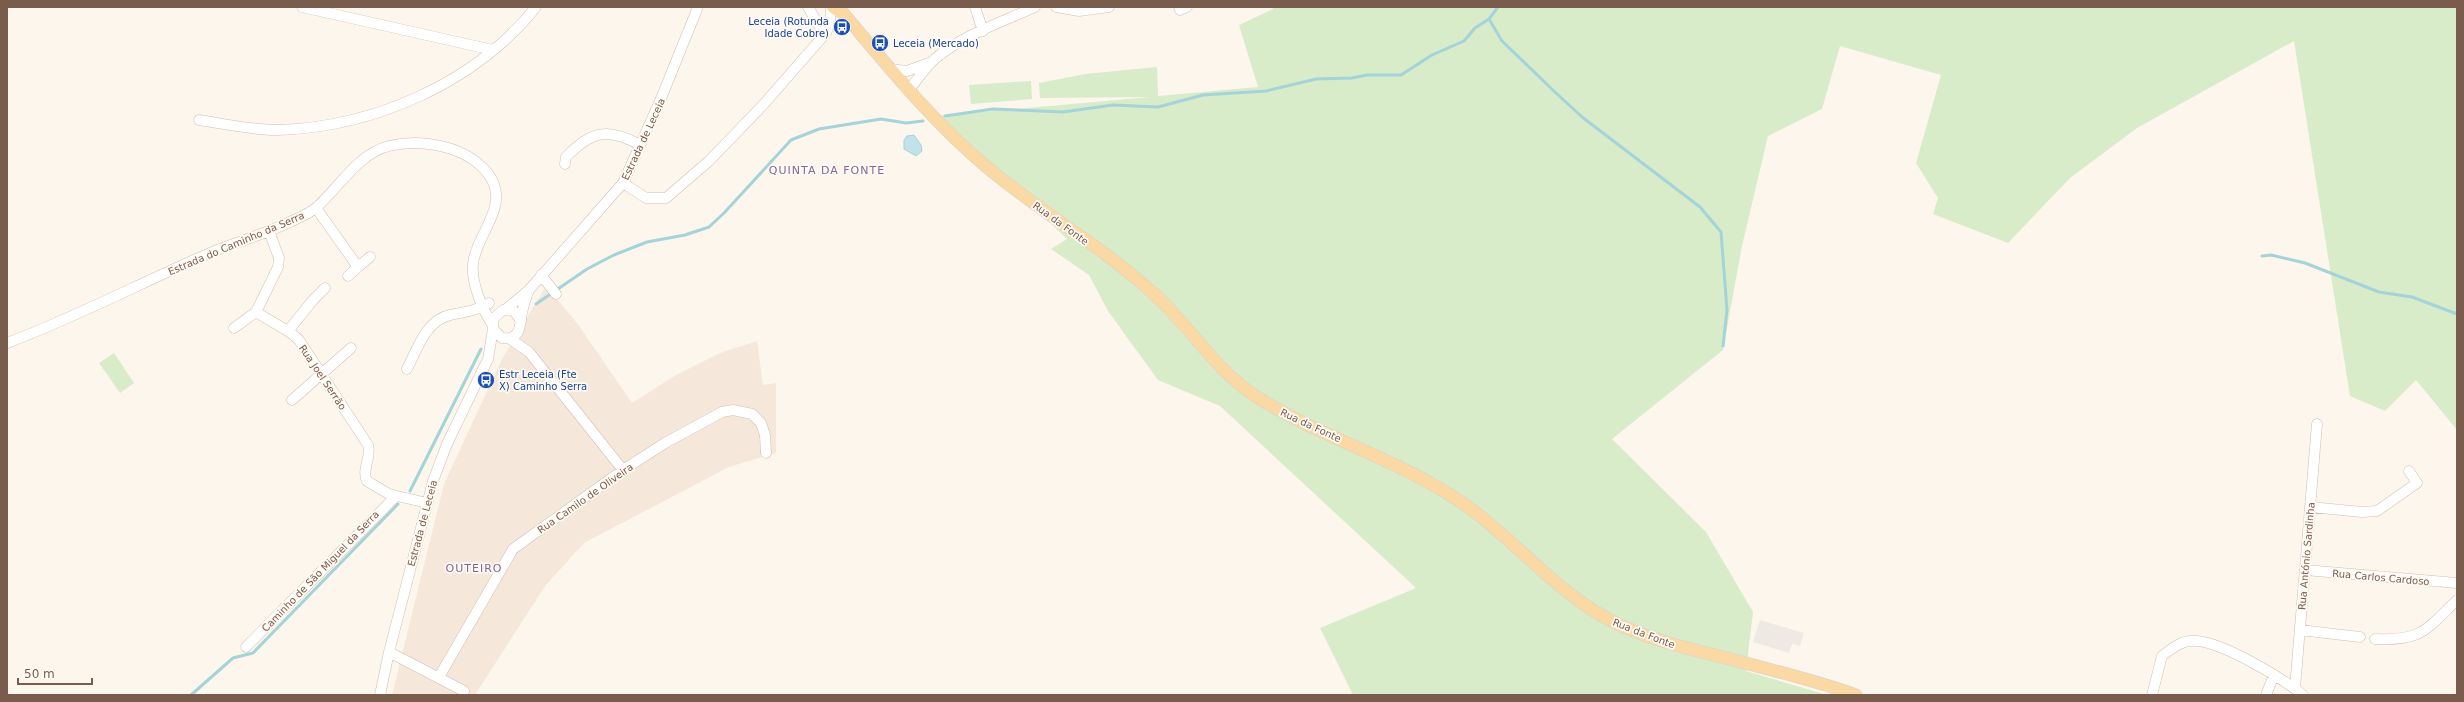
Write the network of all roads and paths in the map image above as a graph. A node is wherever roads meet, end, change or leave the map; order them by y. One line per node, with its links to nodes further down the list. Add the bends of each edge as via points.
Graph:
1 (302, 7): 15 (street)
2 (536, 7): 15 (street)
3 (698, 7): 20 (street, Estrada de Leceia)
4 (808, 7): 14 (street)
5 (832, 7): 12 (main road, Rua da Fonte); 14 (street, via 830,23)
6 (975, 7): 13 (street)
7 (1035, 7): 13 (street)
8 (1056, 7): 9 (street, via 1079,11)
9 (1109, 7)
10 (1179, 7): 11 (street, via 1180,10)
11 (1188, 7)
12 (845, 14): 17 (main road, Rua da Fonte)
13 (983, 31): 16 (street)
14 (824, 34): 22 (street, via 763,105 666,198 646,198)
15 (493, 50): 19 (street, via 467,69 414,99 359,118 277,130)
16 (931, 62): 17 (street, via 908,71); 18 (street)
17 (889, 69): 18 (main road, Rua da Fonte)
18 (908, 90): 67 (main road, Rua da Fonte, via 991,171 1152,292 1224,371 1259,399 1441,489 1490,522 1565,591 1606,618 1669,643)
19 (199, 120)
20 (640, 145): 21 (street, via 618,134 591,136 576,146 566,157); 22 (street, Estrada de Leceia)
21 (565, 164)
22 (623, 182): 27 (street, Estrada de Leceia)
23 (316, 208): 24 (street, Estrada do Caminho da Serra); 26 (street); 32 (street, Estrada do Caminho da Serra, via 365,158 387,146 431,143 441,145 475,162 493,181 496,196 493,214 473,262 474,279)
24 (269, 231): 34 (street, via 279,258 278,267); 40 (street, Estrada do Caminho da Serra, via 217,250)
25 (370, 257): 26 (street)
26 (358, 268): 28 (street)
27 (541, 275): 30 (street, Estrada de Leceia); 31 (street)
28 (348, 276)
29 (325, 288): 38 (street)
30 (529, 290): 33 (street, Estrada de Leceia); 35 (street, Estrada de Leceia)
31 (553, 290)
32 (486, 304): 33 (street); 36 (street, Estrada do Caminho da Serra); 44 (street, via 471,312 450,315 435,322)
33 (504, 310): 35 (street, via 517,314); 36 (street, via 495,315)
34 (256, 312): 37 (street); 38 (street, Rua Joel Serrão)
35 (521, 323): 39 (street, via 519,332); 42 (street)
36 (492, 326): 39 (street, via 498,336); 43 (street, Estrada de Leceia)
37 (234, 328)
38 (288, 331): 45 (street, Rua Joel Serrão, via 306,349)
39 (508, 339): 42 (street); 43 (street, Estrada de Leceia)
40 (7, 344)
41 (351, 348): 45 (street)
42 (529, 352): 49 (street)
43 (488, 359): 52 (street, Estrada de Leceia, via 447,444)
44 (407, 370)
45 (321, 373): 46 (street); 51 (street, Rua Joel Serrão, via 368,445 369,458 365,472 367,482)
46 (292, 400)
47 (2317, 424): 53 (street, Rua António Sardinha)
48 (766, 453): 49 (street, Rua Camilo de Oliveira, via 761,423 752,414 734,410 722,412 665,443)
49 (623, 470): 63 (street, Rua Camilo de Oliveira, via 513,549)
50 (2409, 471): 53 (street, via 2417,483 2377,511)
51 (396, 496): 52 (street, Rua Joel Serrão); 60 (street, Caminho de São Miguel da Serra)
52 (427, 503): 61 (street, Estrada de Leceia)
53 (2310, 507): 54 (street, Rua António Sardinha)
54 (2305, 570): 55 (street, Rua Carlos Cardoso); 57 (street, Rua António Sardinha)
55 (2457, 583)
56 (2457, 600): 59 (street, via 2419,634 2406,639)
57 (2300, 630): 58 (street); 65 (street, Rua António Sardinha)
58 (2360, 637)
59 (2375, 639)
60 (246, 647)
61 (389, 652): 63 (street); 66 (street, Estrada de Leceia)
62 (2274, 675): 65 (street); 68 (street, via 2224,649 2197,640 2178,644 2162,656); 69 (street)
63 (439, 677): 64 (street)
64 (464, 691)
65 (2299, 692)
66 (380, 695)
67 (1856, 695)
68 (2152, 695)
69 (2266, 695)

